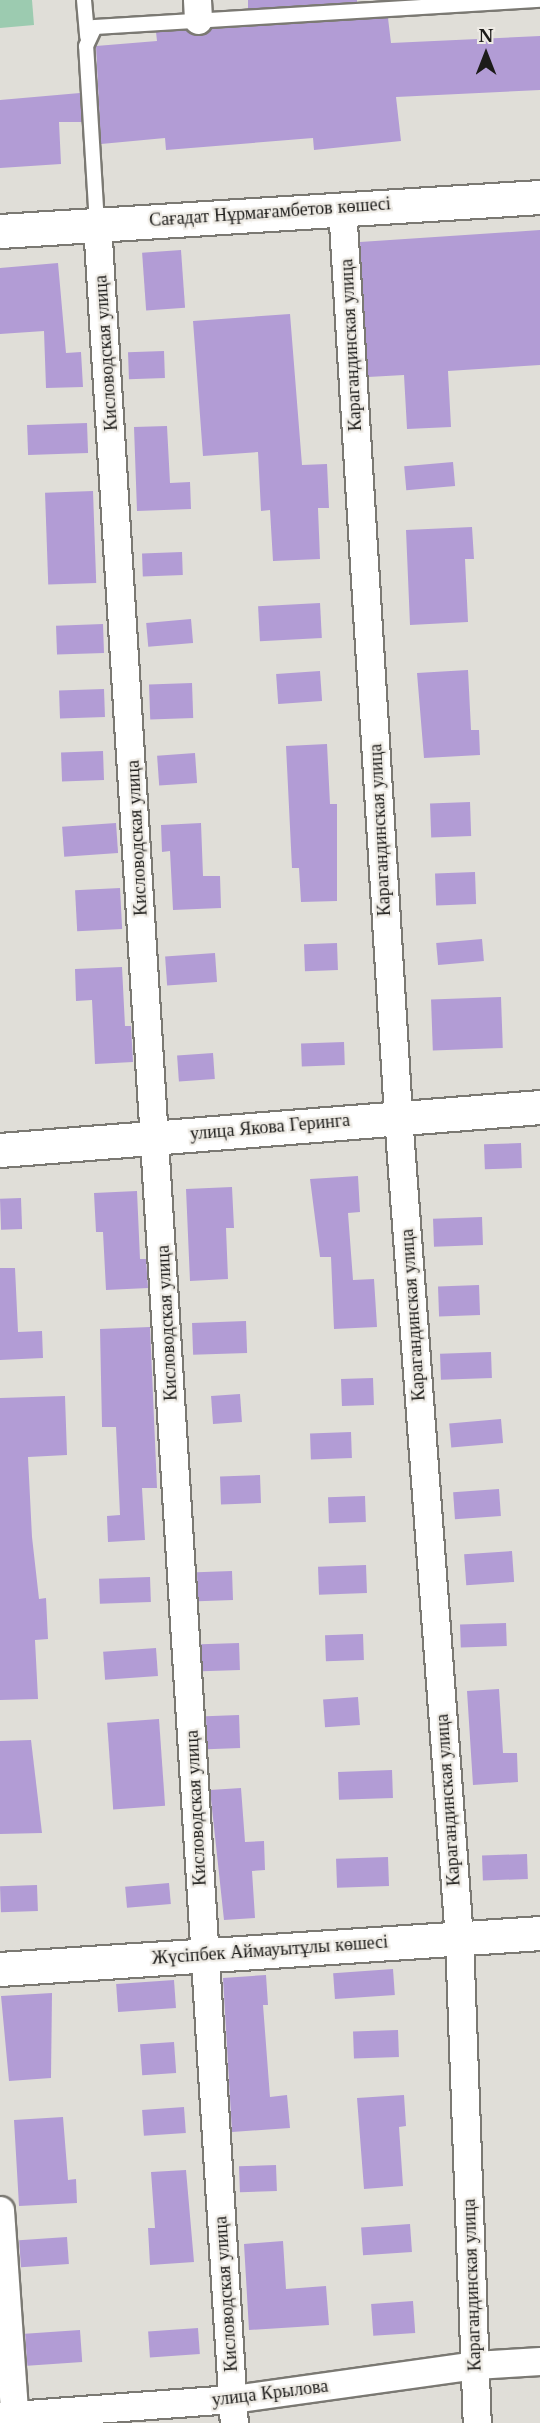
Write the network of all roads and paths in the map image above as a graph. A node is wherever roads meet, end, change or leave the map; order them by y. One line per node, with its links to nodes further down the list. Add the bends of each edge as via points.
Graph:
1 (84, 0): 4 (lane)
2 (540, 0): 3 (lane)
3 (198, 10): 4 (lane, via 95,27)
4 (87, 37): 7 (lane)
5 (540, 197): 6 (street, Сағадат Нұрмағамбетов көшесі)
6 (342, 207): 7 (street, Сағадат Нұрмағамбетов көшесі); 10 (street, Карагандинская улица)
7 (97, 224): 8 (street, Сағадат Нұрмағамбетов көшесі); 11 (street, Кисловодская улица)
8 (0, 231)
9 (540, 1107): 10 (street, улица Якова Геринга)
10 (398, 1116): 11 (street, улица Якова Геринга); 14 (street, Карагандинская улица)
11 (155, 1137): 12 (street, улица Якова Геринга); 15 (street, Кисловодская улица)
12 (0, 1150)
13 (540, 1933): 14 (street, Жүсіпбек Аймауытұлы көшесі)
14 (459, 1938): 15 (street, Жүсіпбек Аймауытұлы көшесі); 19 (street, Карагандинская улица)
15 (205, 1953): 16 (street, Жүсіпбек Аймауытұлы көшесі); 20 (street, Кисловодская улица)
16 (0, 1969)
17 (0, 2210): 21 (street)
18 (540, 2361): 19 (street, улица Крылова)
19 (475, 2365): 20 (street, улица Крылова); 22 (street, Карагандинская улица)
20 (233, 2411): 21 (street, улица Крылова)
21 (10, 2418)
22 (477, 2423)

